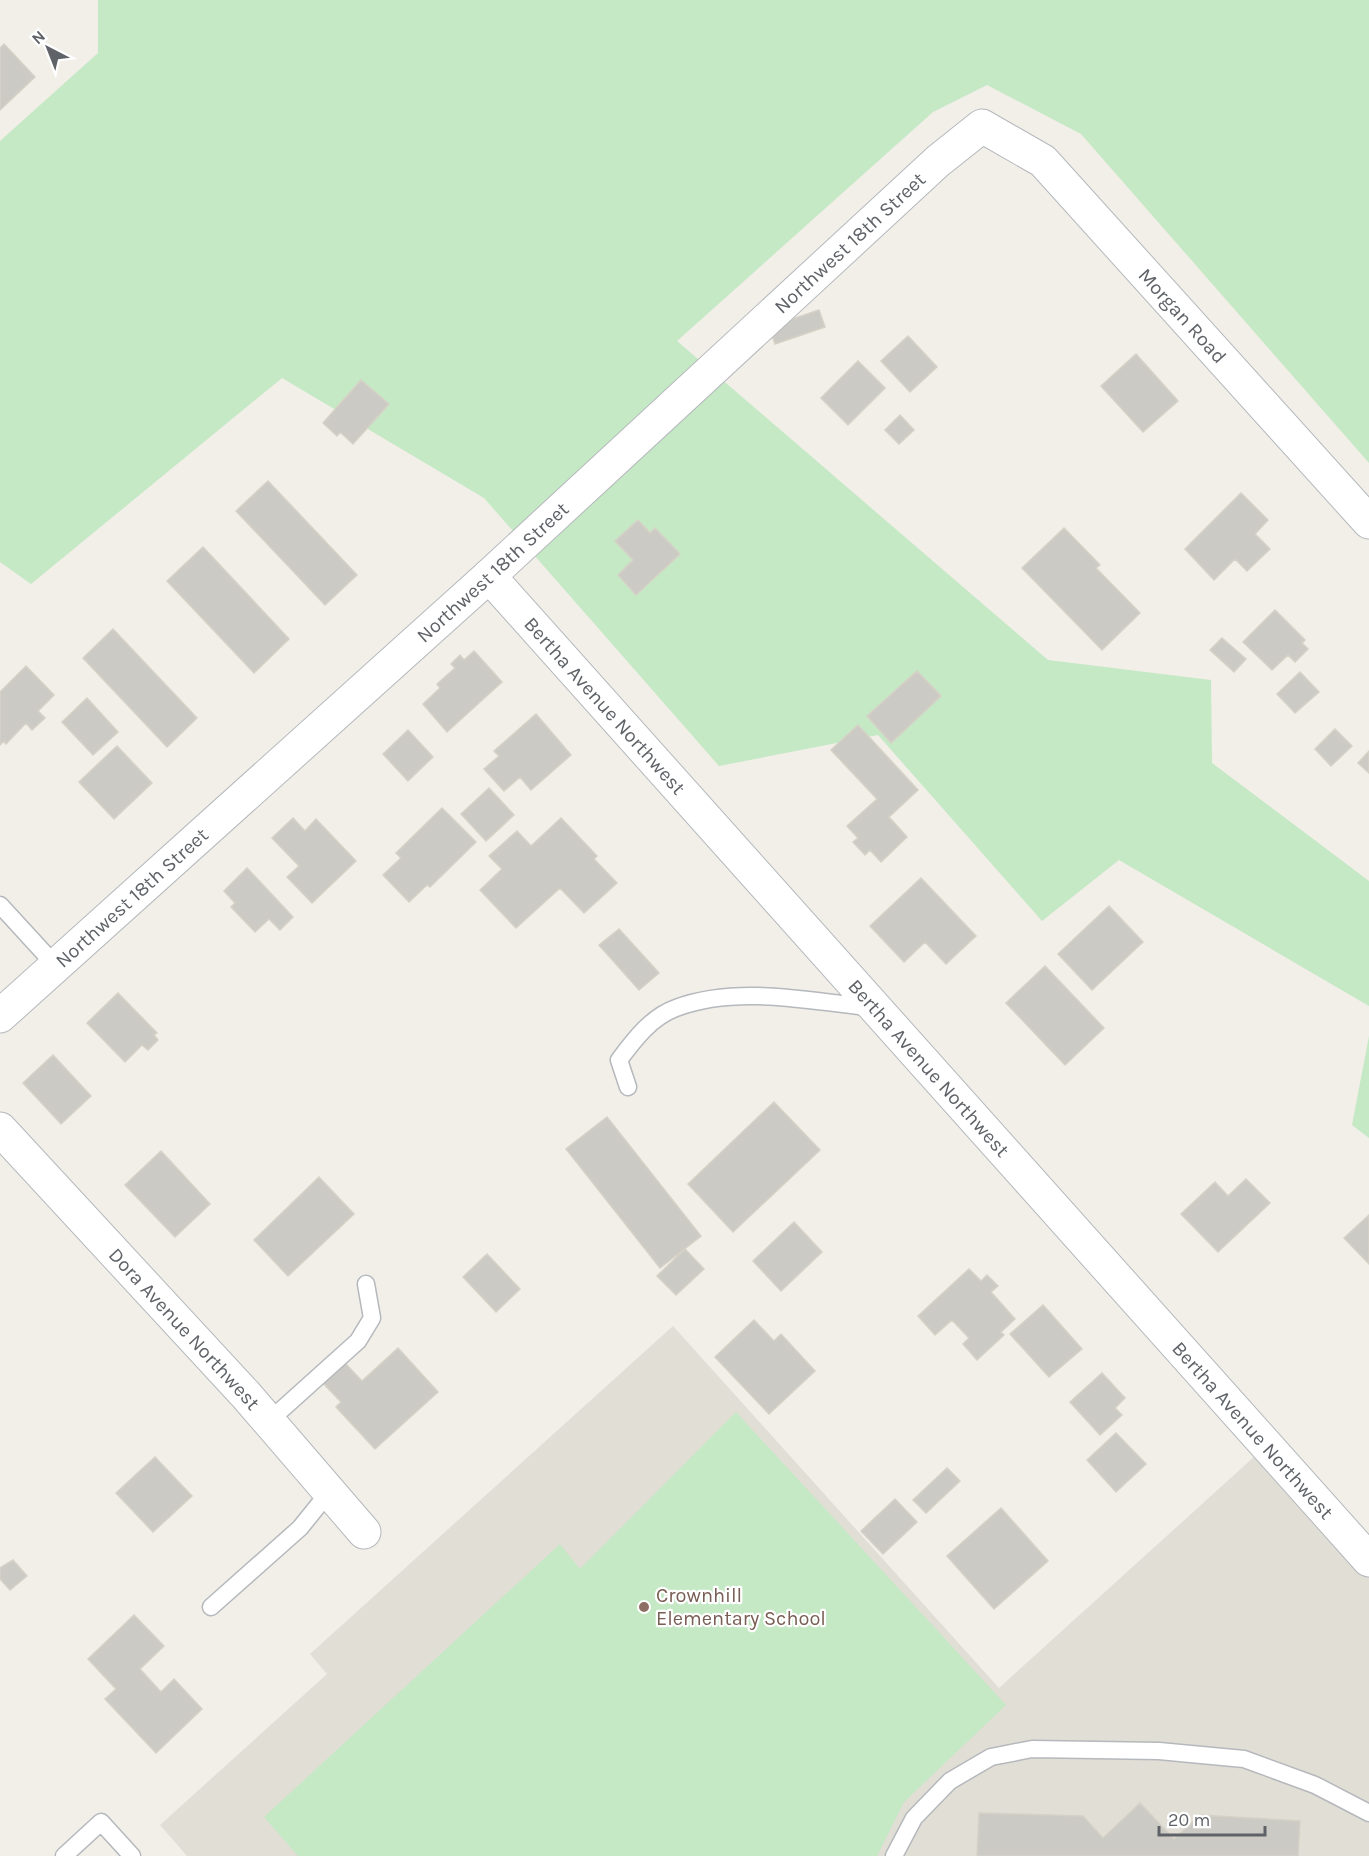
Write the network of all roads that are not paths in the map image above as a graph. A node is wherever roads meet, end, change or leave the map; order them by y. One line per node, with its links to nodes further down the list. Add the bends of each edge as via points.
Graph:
1 (982, 126): 2 (street, Morgan Road, via 1043,161); 3 (street, Northwest 18th Street, via 938,160)
2 (1369, 522)
3 (489, 576): 5 (street, Northwest 18th Street); 6 (street, Bertha Avenue Northwest)
4 (0, 905): 5 (lane)
5 (56, 966): 7 (street, Northwest 18th Street)
6 (875, 1008): 8 (lane, via 772,997 719,998 675,1008 640,1032 619,1060); 14 (street, Bertha Avenue Northwest)
7 (0, 1016)
8 (628, 1087)
9 (0, 1129): 11 (street, Dora Avenue Northwest)
10 (366, 1284): 11 (lane, via 372,1318 358,1341)
11 (268, 1421): 12 (street, Dora Avenue Northwest)
12 (329, 1492): 13 (street, Dora Avenue Northwest); 15 (lane, via 300,1528)
13 (363, 1532)
14 (1369, 1560)
15 (211, 1607)
16 (1369, 1813): 19 (lane, via 1315,1785 1244,1759 1159,1751 1032,1749 991,1757 950,1781 914,1818)
17 (64, 1856): 18 (lane, via 101,1822)
18 (132, 1856)
19 (894, 1856)

